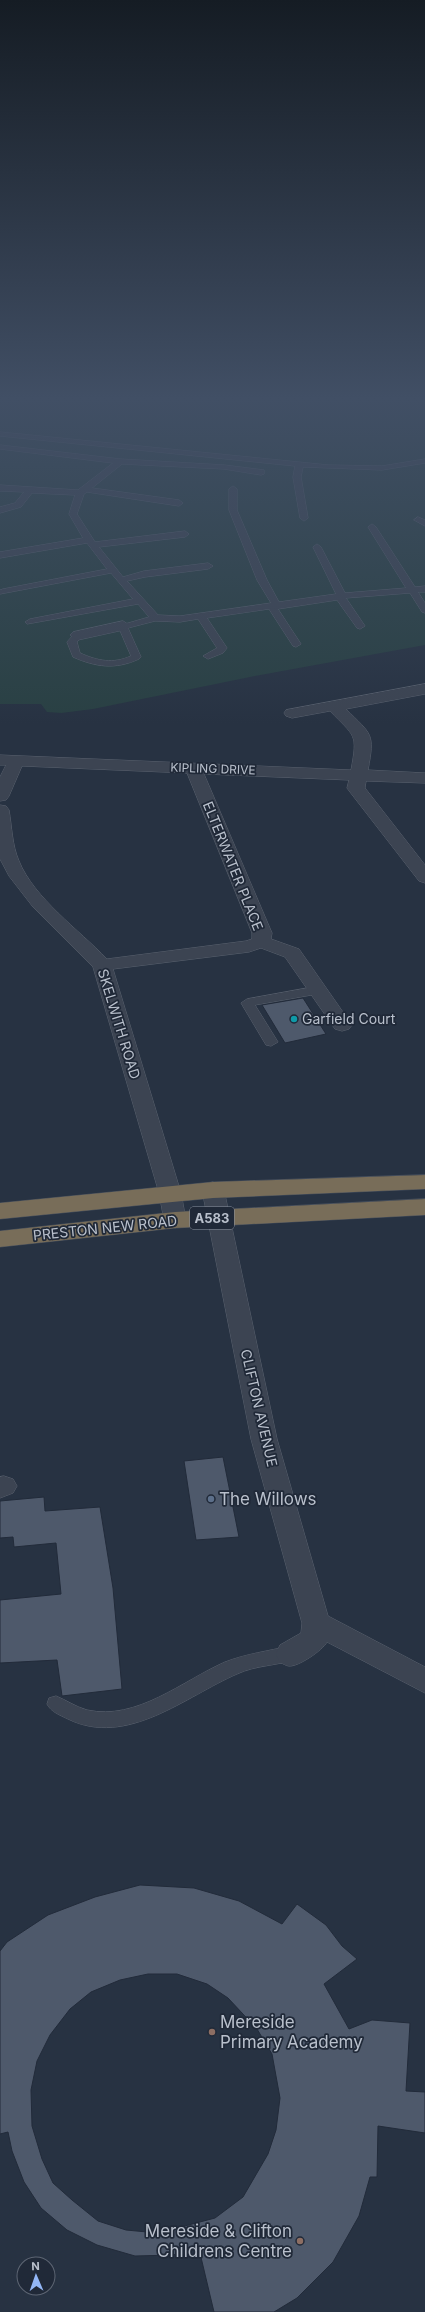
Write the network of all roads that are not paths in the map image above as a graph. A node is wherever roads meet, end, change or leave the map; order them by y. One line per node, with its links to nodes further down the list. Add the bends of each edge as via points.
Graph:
1 (75, 508): 7 (lane, via 73,514)
2 (233, 508): 18 (lane)
3 (302, 508): 4 (lane)
4 (304, 518)
5 (372, 528): 14 (lane)
6 (185, 534): 7 (lane)
7 (92, 542): 9 (lane); 11 (lane)
8 (317, 547): 16 (lane)
9 (0, 555)
10 (208, 566): 12 (lane, via 144,574)
11 (114, 570): 12 (lane); 15 (lane)
12 (122, 580): 17 (lane)
13 (425, 589): 14 (lane)
14 (413, 590): 16 (lane); 19 (lane)
15 (4, 592)
16 (341, 596): 18 (lane); 24 (lane)
17 (140, 601): 21 (lane); 22 (lane)
18 (274, 606): 20 (lane); 26 (lane)
19 (425, 610)
20 (201, 616): 21 (lane, via 180,619); 27 (lane, via 222,648)
21 (155, 618): 23 (lane)
22 (30, 622)
23 (122, 626): 25 (street); 25 (lane, via 136,657 125,662 92,663 76,655 72,642)
24 (360, 626)
25 (78, 635)
26 (296, 644)
27 (208, 656)
28 (425, 689): 29 (street)
29 (334, 706): 30 (street); 33 (street, via 361,734 364,745)
30 (297, 710)
31 (8, 760): 32 (street, KIPLING DRIVE); 35 (street)
32 (193, 768): 33 (street, KIPLING DRIVE); 38 (street, ELTERWATER PLACE, via 262,933)
33 (359, 775): 34 (street, KIPLING DRIVE); 37 (street, via 356,788)
34 (425, 778)
35 (0, 796)
36 (0, 810): 39 (street, SKELWITH ROAD, via 10,861 27,890)
37 (425, 877)
38 (261, 942): 39 (street, via 250,946); 40 (street, ELTERWATER PLACE, via 292,953)
39 (102, 965): 45 (street, SKELWITH ROAD)
40 (319, 990): 41 (street, ELTERWATER PLACE); 42 (lane, via 247,1003)
41 (342, 1025)
42 (271, 1042)
43 (425, 1182): 44 (highway, PRESTON NEW ROAD / A583)
44 (213, 1190): 45 (highway, PRESTON NEW ROAD / A583); 48 (street, CLIFTON AVENUE)
45 (170, 1193): 47 (highway, PRESTON NEW ROAD / A583); 49 (street, SKELWITH ROAD)
46 (425, 1207): 48 (highway, PRESTON NEW ROAD / A583)
47 (0, 1211)
48 (219, 1218): 49 (highway, PRESTON NEW ROAD / A583); 51 (street, CLIFTON AVENUE, via 264,1439)
49 (175, 1220): 50 (highway, PRESTON NEW ROAD / A583)
50 (0, 1239)
51 (316, 1623): 52 (street, via 314,1639); 53 (street)
52 (290, 1654): 54 (lane, via 231,1668 156,1708 123,1717 85,1718)
53 (425, 1681)
54 (56, 1704)

